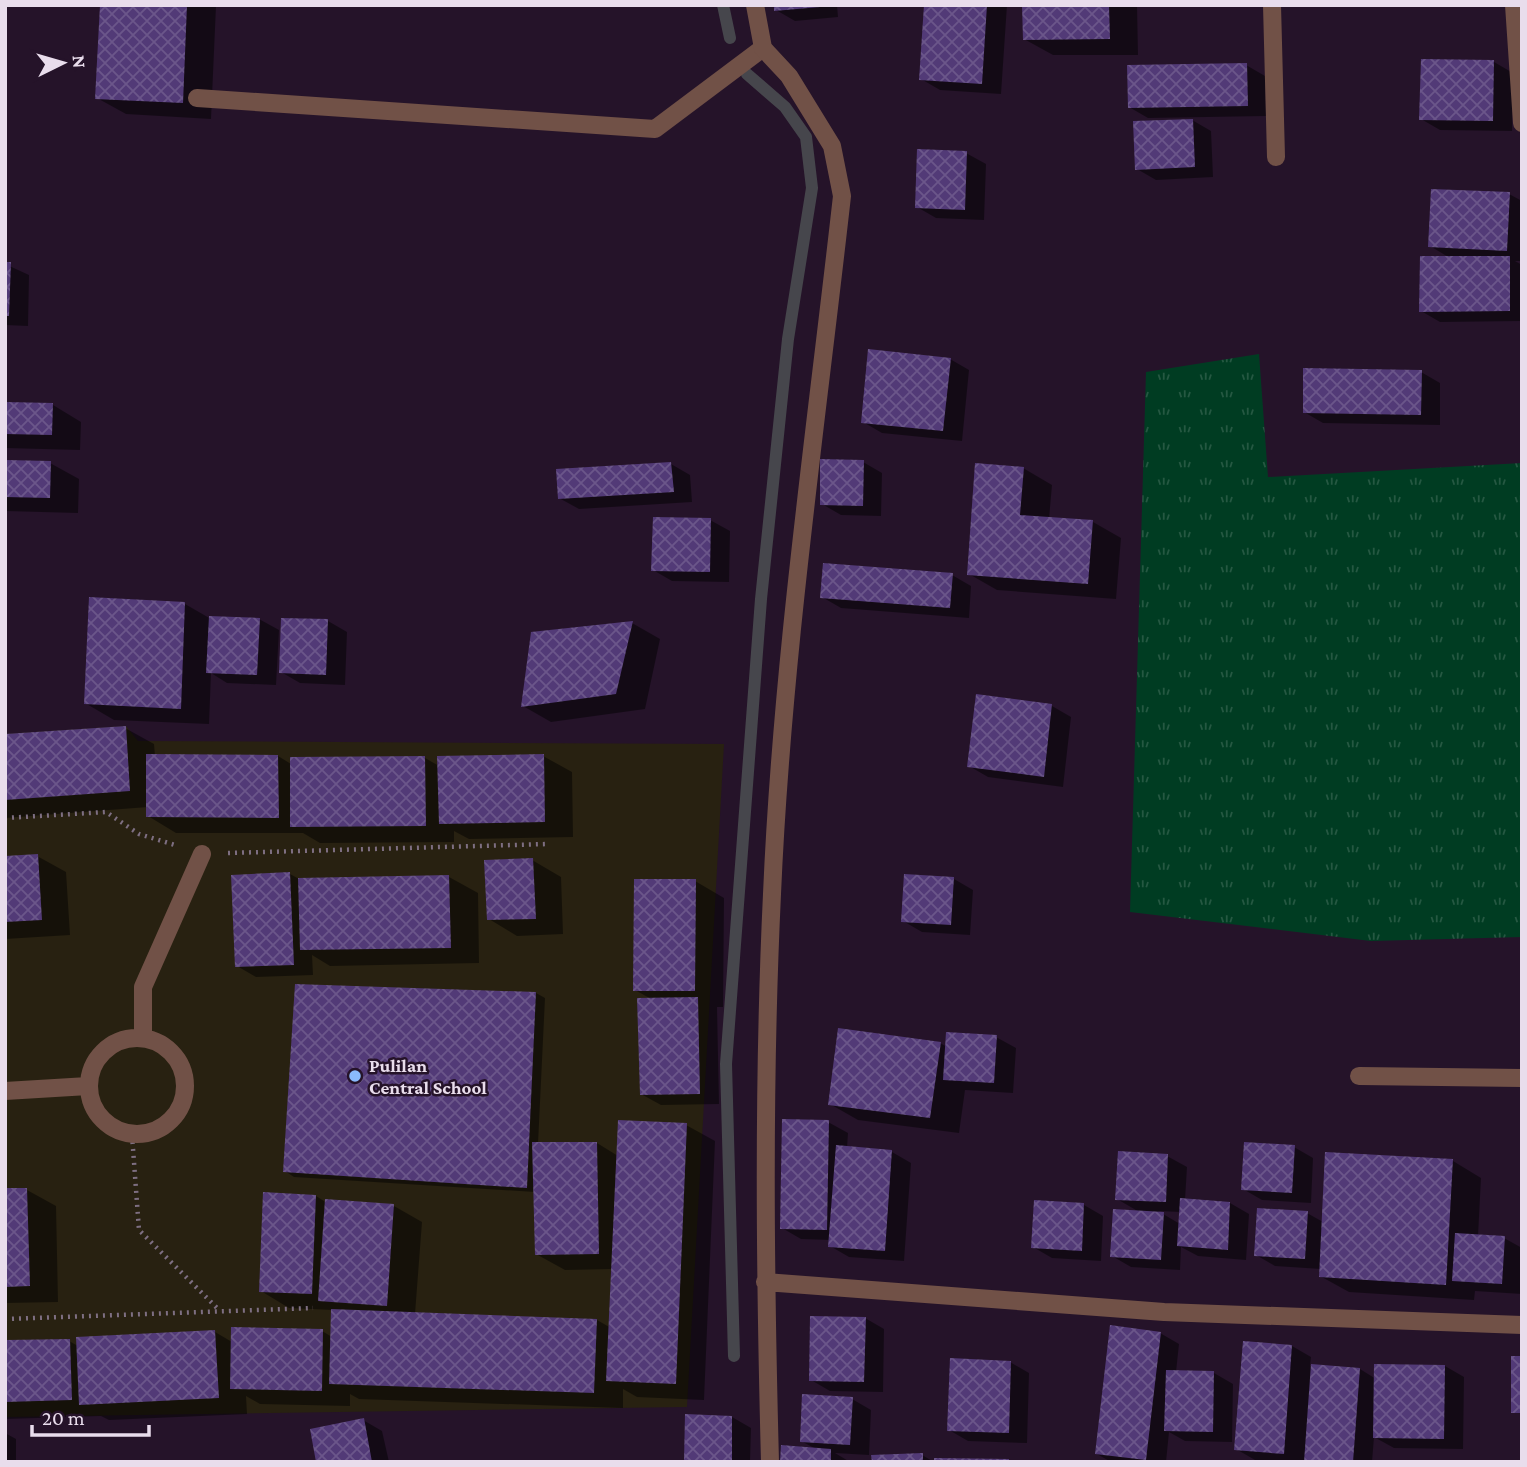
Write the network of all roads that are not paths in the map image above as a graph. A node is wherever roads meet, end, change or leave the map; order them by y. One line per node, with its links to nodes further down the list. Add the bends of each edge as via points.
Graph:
1 (755, 5): 4 (street)
2 (1272, 5): 7 (street)
3 (1514, 5): 6 (street)
4 (763, 48): 5 (street, via 656,129); 14 (street, via 789,76 832,146 842,196 791,652 772,894)
5 (197, 98)
6 (1522, 123)
7 (1276, 157)
8 (202, 854): 9 (street, via 143,987)
9 (142, 1037): 12 (street, via 112,1043 99,1054); 12 (street, via 157,1041 178,1061 184,1074 185,1093 179,1110 166,1125 132,1135 114,1129 99,1117)
10 (1359, 1076): 11 (street)
11 (1522, 1078)
12 (88, 1086): 13 (street)
13 (5, 1091)
14 (765, 1282): 15 (street, via 1164,1312); 16 (street)
15 (1522, 1325)
16 (769, 1462)

